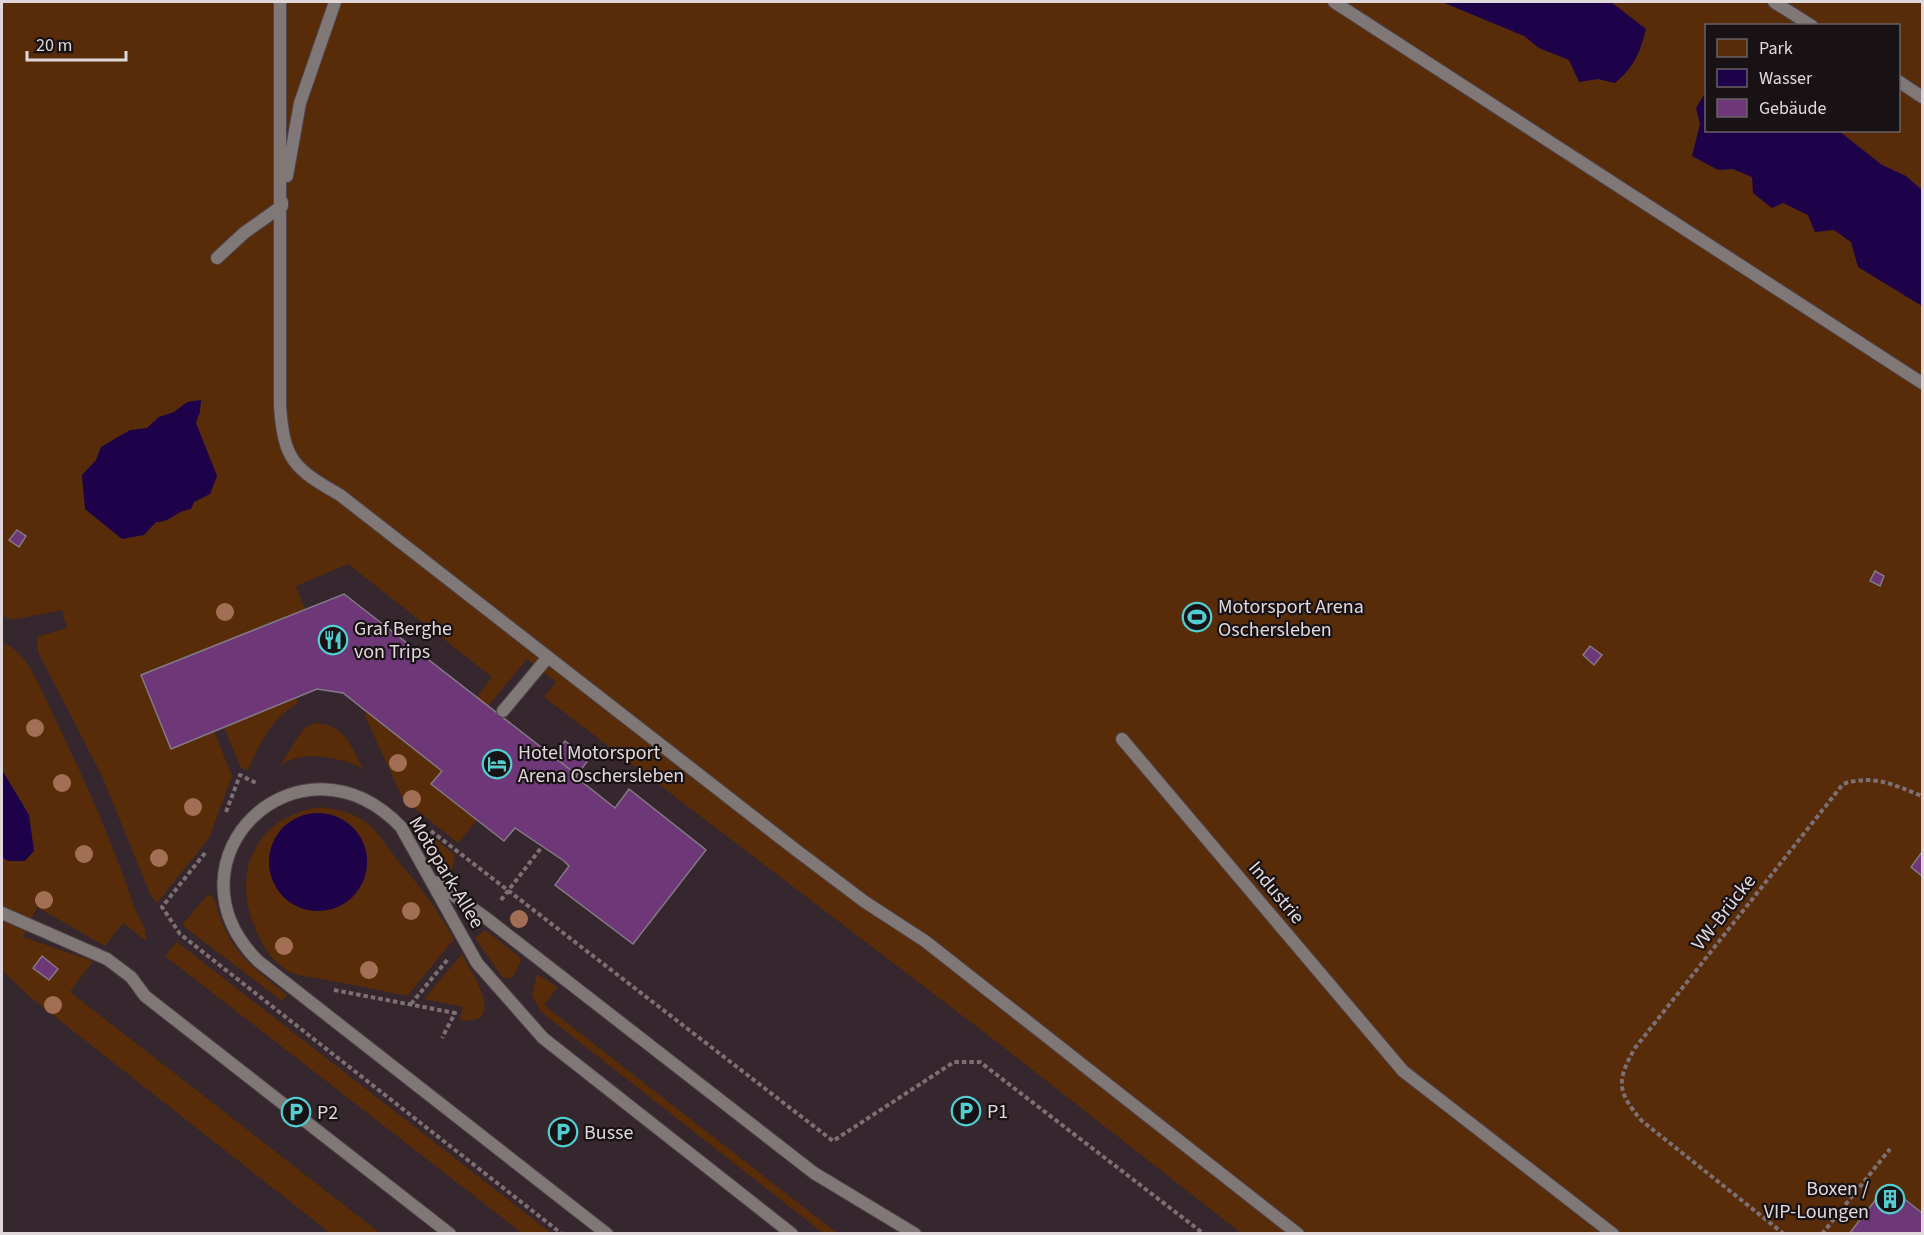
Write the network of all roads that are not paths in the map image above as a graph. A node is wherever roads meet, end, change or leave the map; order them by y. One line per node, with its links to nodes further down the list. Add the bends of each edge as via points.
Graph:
1 (280, 2): 8 (lane)
2 (335, 2): 8 (lane, via 300,103)
3 (1334, 2): 10 (lane)
4 (1774, 2): 5 (lane)
5 (1809, 24)
6 (1900, 82): 7 (lane)
7 (1923, 96)
8 (282, 206): 9 (lane); 11 (lane, via 280,406 283,438 294,463)
9 (217, 258)
10 (1923, 383)
11 (548, 657): 12 (lane); 20 (lane, via 857,896 925,941)
12 (503, 711)
13 (1122, 739): 21 (lane, Industrie, via 1403,1071)
14 (432, 880): 17 (lane, Motopark-Allee, via 401,827 385,811 359,796 317,788 287,795 259,811 242,829 224,870 224,900 245,948); 18 (lane, Motopark-Allee, via 477,963 543,1038); 19 (lane, via 814,1173)
15 (2, 913): 16 (lane, via 107,959 131,977 145,996)
16 (450, 1233)
17 (607, 1233)
18 (792, 1233)
19 (915, 1233)
20 (1298, 1233)
21 (1613, 1233)

